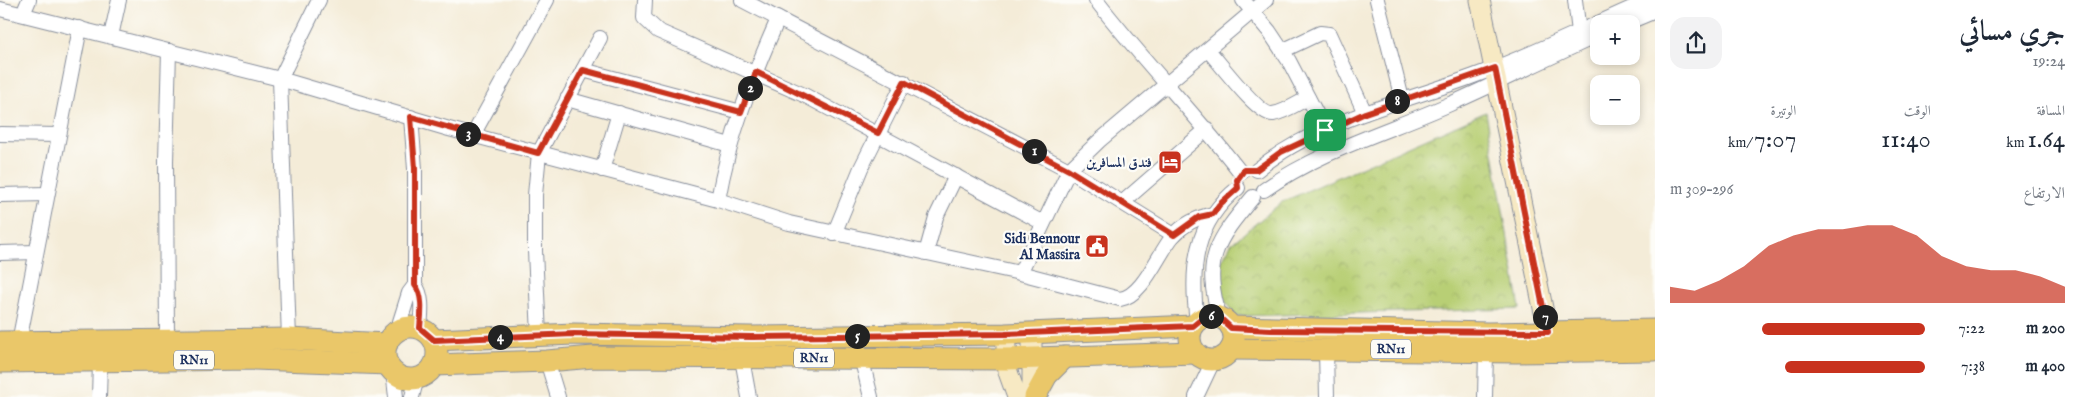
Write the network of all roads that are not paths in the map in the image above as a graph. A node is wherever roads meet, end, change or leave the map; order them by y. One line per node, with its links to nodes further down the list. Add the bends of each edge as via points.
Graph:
1 (30, 0): 18 (street)
2 (119, 0): 23 (street)
3 (319, 0): 32 (street)
4 (547, 0): 47 (street)
5 (645, 0): 30 (street, via 642,12 651,26)
6 (742, 0): 20 (street)
7 (1096, 0): 34 (street)
8 (1243, 0): 17 (street)
9 (1266, 0): 17 (street)
10 (1377, 0): 37 (street)
11 (1480, 0): 31 (main road)
12 (1575, 0): 22 (street)
13 (1650, 0): 14 (street)
14 (1634, 3): 22 (street)
15 (0, 9): 18 (street)
16 (1655, 11): 19 (street)
17 (1253, 12): 26 (street); 28 (street)
18 (23, 14): 21 (street)
19 (1640, 17)
20 (778, 20): 30 (street); 33 (street)
21 (80, 28): 23 (street); 46 (street)
22 (1579, 32): 31 (street)
23 (111, 36): 27 (street)
24 (600, 38): 29 (street)
25 (1590, 39): 31 (street)
26 (1208, 50): 34 (street); 35 (street, via 1256,105 1267,113 1277,113)
27 (169, 51): 32 (street); 78 (street)
28 (1282, 51): 35 (street); 39 (street, via 1320,33 1329,34)
29 (583, 70): 36 (street); 38 (street)
30 (756, 72): 38 (street); 44 (street)
31 (1497, 75): 37 (street); 57 (street, via 1448,105 1351,142 1300,167); 80 (main road)
32 (280, 79): 41 (street); 77 (street)
33 (904, 82): 44 (street); 51 (street)
34 (1166, 86): 42 (street); 51 (street)
35 (1308, 98): 43 (street)
36 (567, 99): 40 (street); 49 (street)
37 (1402, 99): 39 (street)
38 (741, 112): 48 (street)
39 (1365, 113): 43 (street)
40 (619, 114): 48 (street); 50 (street)
41 (411, 117): 47 (street); 69 (street, via 415,168)
42 (1207, 129): 53 (street); 60 (street)
43 (1325, 130): 52 (street, via 1281,152)
44 (878, 133): 54 (street); 63 (street)
45 (0, 134): 46 (street)
46 (58, 135): 56 (street)
47 (473, 135): 49 (street)
48 (730, 145): 59 (street)
49 (538, 153): 50 (street); 76 (street, via 535,251)
50 (602, 170): 59 (street)
51 (1069, 170): 60 (street); 62 (street)
52 (1256, 170): 53 (street, via 1248,169); 57 (street, via 1264,176)
53 (1241, 173): 55 (street, via 1237,180)
54 (956, 176): 62 (street); 67 (street, via 936,217)
55 (1238, 188): 57 (street, via 1244,196); 61 (street)
56 (47, 194): 58 (street); 65 (street)
57 (1258, 194): 70 (street, via 1226,231 1214,256 1210,279)
58 (0, 195)
59 (718, 200): 63 (street)
60 (1123, 202): 64 (street)
61 (1213, 214): 64 (street, via 1199,217); 71 (street, via 1200,241 1194,268)
62 (1042, 223): 68 (street)
63 (834, 234): 67 (street)
64 (1174, 235): 68 (street, via 1137,290 1128,298 1120,299)
65 (36, 252): 66 (street); 79 (street)
66 (0, 253)
67 (926, 253): 68 (street)
68 (1020, 273)
69 (415, 285): 73 (street); 84 (street, via 409,293)
70 (1226, 323): 71 (main road, RN11, via 1212,316); 80 (main road, RN11); 85 (main road, via 1234,339)
71 (1195, 324): 75 (main road, RN11); 85 (main road, via 1190,344)
72 (1655, 330): 80 (main road, RN11)
73 (427, 334): 76 (main road, RN11); 84 (main road, RN11, via 404,328); 94 (main road, via 437,350)
74 (1005, 334): 75 (main road, RN11); 76 (main road, RN11); 89 (main road)
75 (1032, 334): 90 (main road)
76 (539, 335)
77 (289, 339): 78 (main road, RN11); 84 (main road, RN11)
78 (167, 340): 79 (main road, RN11)
79 (9, 342)
80 (1550, 342): 82 (main road, RN11); 83 (main road, RN11)
81 (1326, 349): 83 (main road, RN11); 85 (main road, RN11); 104 (street)
82 (1655, 350)
83 (1486, 351): 105 (street)
84 (391, 353): 93 (main road, RN11); 95 (main road, RN11, via 404,378); 97 (street)
85 (1213, 354): 87 (main road, RN11); 103 (street)
86 (861, 357): 88 (main road, RN11); 89 (main road, RN11); 100 (street)
87 (1065, 357): 90 (main road, RN11); 102 (main road, via 1047,375)
88 (742, 358): 91 (main road, RN11, via 593,357); 99 (street)
89 (1006, 358): 90 (main road, RN11); 101 (main road)
90 (1031, 358): 102 (main road)
91 (547, 361): 94 (main road, RN11); 98 (street)
92 (0, 362): 93 (main road, RN11)
93 (100, 362): 96 (street)
94 (434, 365): 95 (main road, RN11)
95 (414, 387)
96 (99, 397)
97 (396, 397)
98 (558, 397)
99 (749, 397)
100 (871, 397)
101 (1017, 397)
102 (1034, 397)
103 (1196, 397)
104 (1327, 397)
105 (1486, 397)

